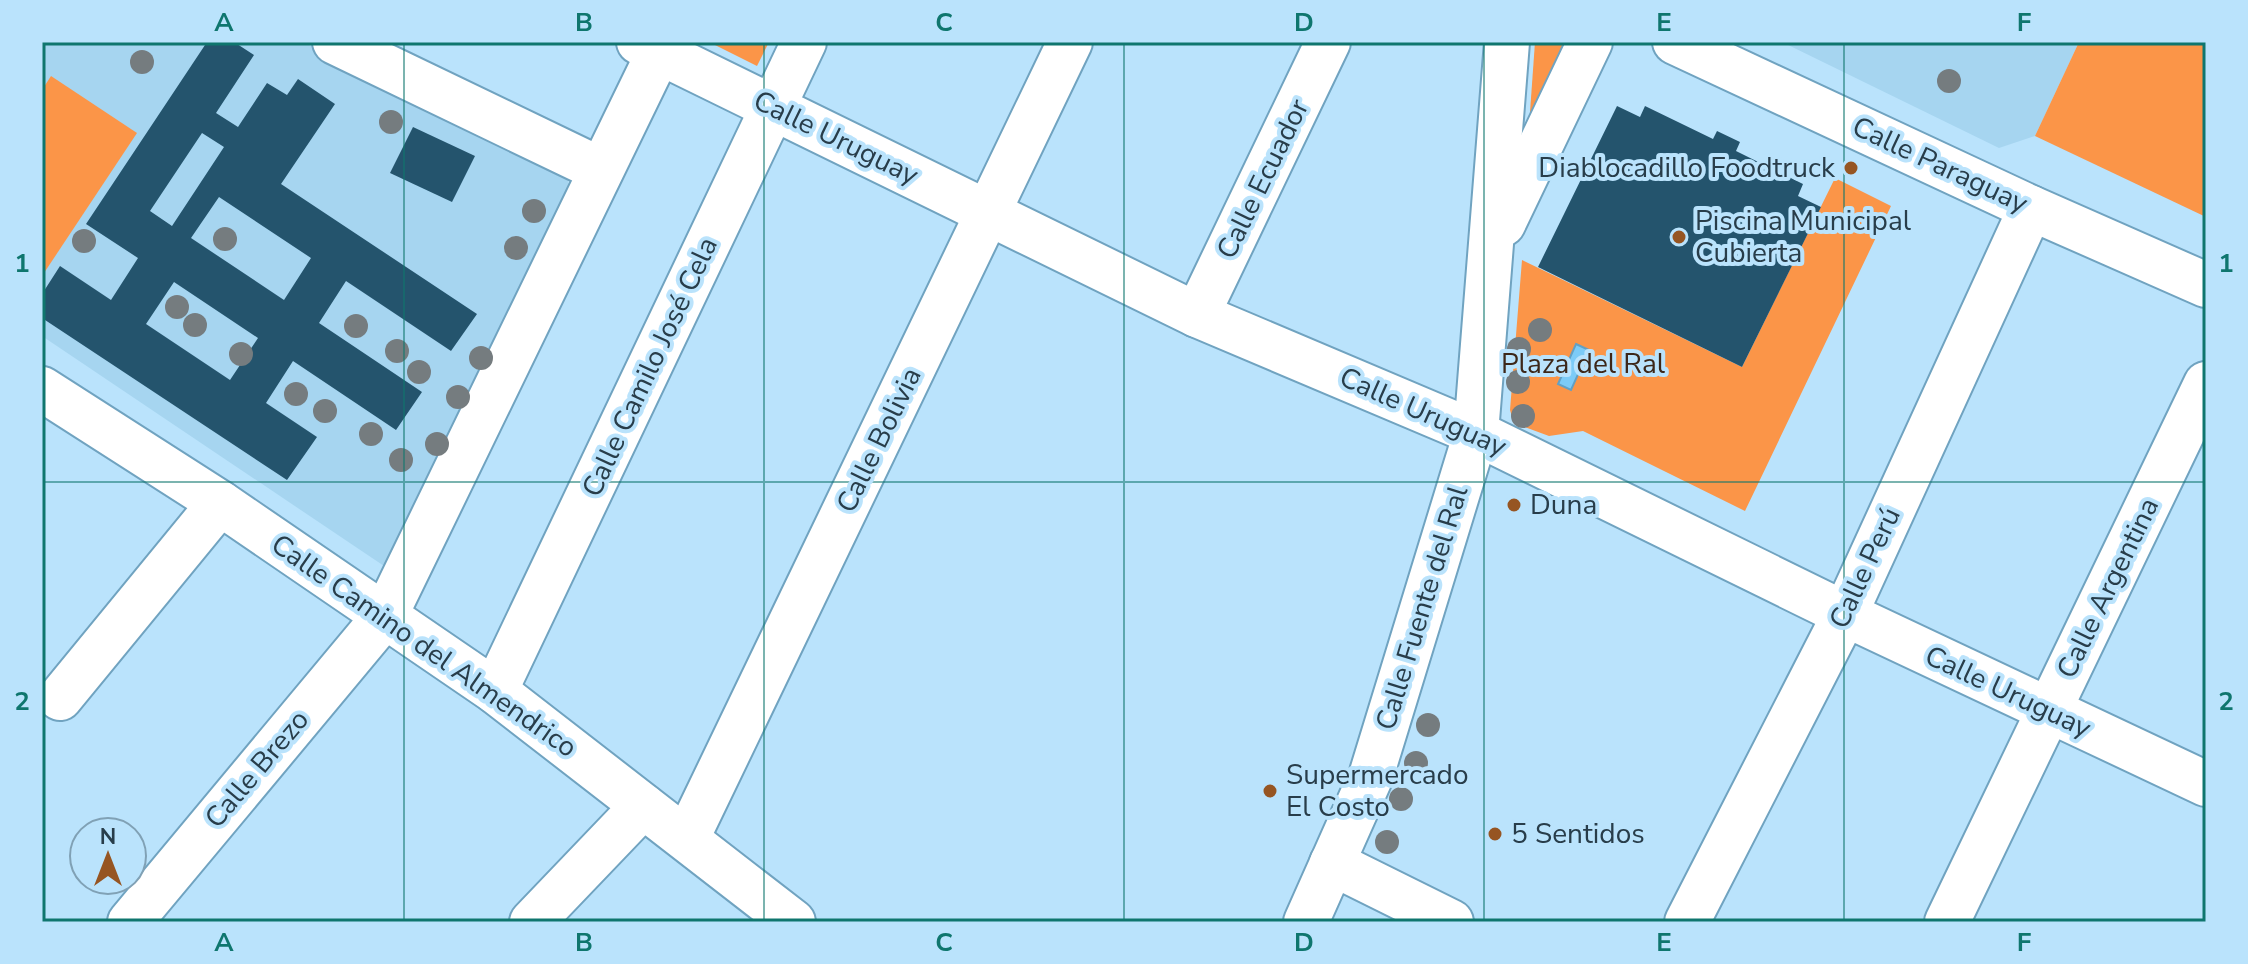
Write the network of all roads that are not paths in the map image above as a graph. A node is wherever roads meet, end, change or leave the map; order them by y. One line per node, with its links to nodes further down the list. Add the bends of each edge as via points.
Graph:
1 (335, 42): 10 (street)
2 (804, 42): 9 (street, Calle Camilo José Cela)
3 (1070, 42): 12 (street, Calle Bolivia)
4 (1328, 42): 15 (street, Calle Ecuador)
5 (1507, 42): 13 (street, Calle Fuente del Ral)
6 (1590, 42): 13 (street)
7 (1675, 42): 11 (street, Calle Paraguay)
8 (649, 47): 9 (street, Calle Uruguay); 10 (street, Calle Brezo)
9 (772, 109): 12 (street, Calle Uruguay); 22 (street, Calle Camilo José Cela)
10 (601, 170): 21 (street, Calle Brezo)
11 (2031, 208): 14 (street, Calle Paraguay); 20 (street, Calle Perú)
12 (989, 212): 15 (street, Calle Uruguay); 27 (street, Calle Bolivia)
13 (1491, 248): 18 (street, Calle Fuente del Ral)
14 (2206, 285)
15 (1197, 315): 18 (street, Calle Uruguay)
16 (2206, 384): 24 (street, Calle Argentina)
17 (42, 389): 19 (street, Calle Camino del Almendrico)
18 (1476, 433): 20 (street, Calle Uruguay); 28 (street, Calle Fuente del Ral, via 1371,776)
19 (220, 503): 21 (street, Calle Camino del Almendrico); 23 (street)
20 (1845, 614): 24 (street, Calle Uruguay); 34 (street, Calle Perú)
21 (385, 616): 22 (street, Calle Camino del Almendrico); 29 (street, Calle Brezo)
22 (495, 691): 26 (street, Calle Camino del Almendrico)
23 (60, 698)
24 (2048, 711): 25 (street, Calle Uruguay); 35 (street, Calle Argentina)
25 (2206, 784)
26 (643, 806): 27 (street, Calle Camino del Almendrico); 30 (street)
27 (687, 838): 31 (street, Calle Camino del Almendrico)
28 (1332, 863): 32 (street, Calle Fuente del Ral); 33 (street)
29 (130, 922)
30 (532, 922)
31 (793, 922)
32 (1306, 922)
33 (1451, 922)
34 (1687, 922)
35 (1947, 922)

